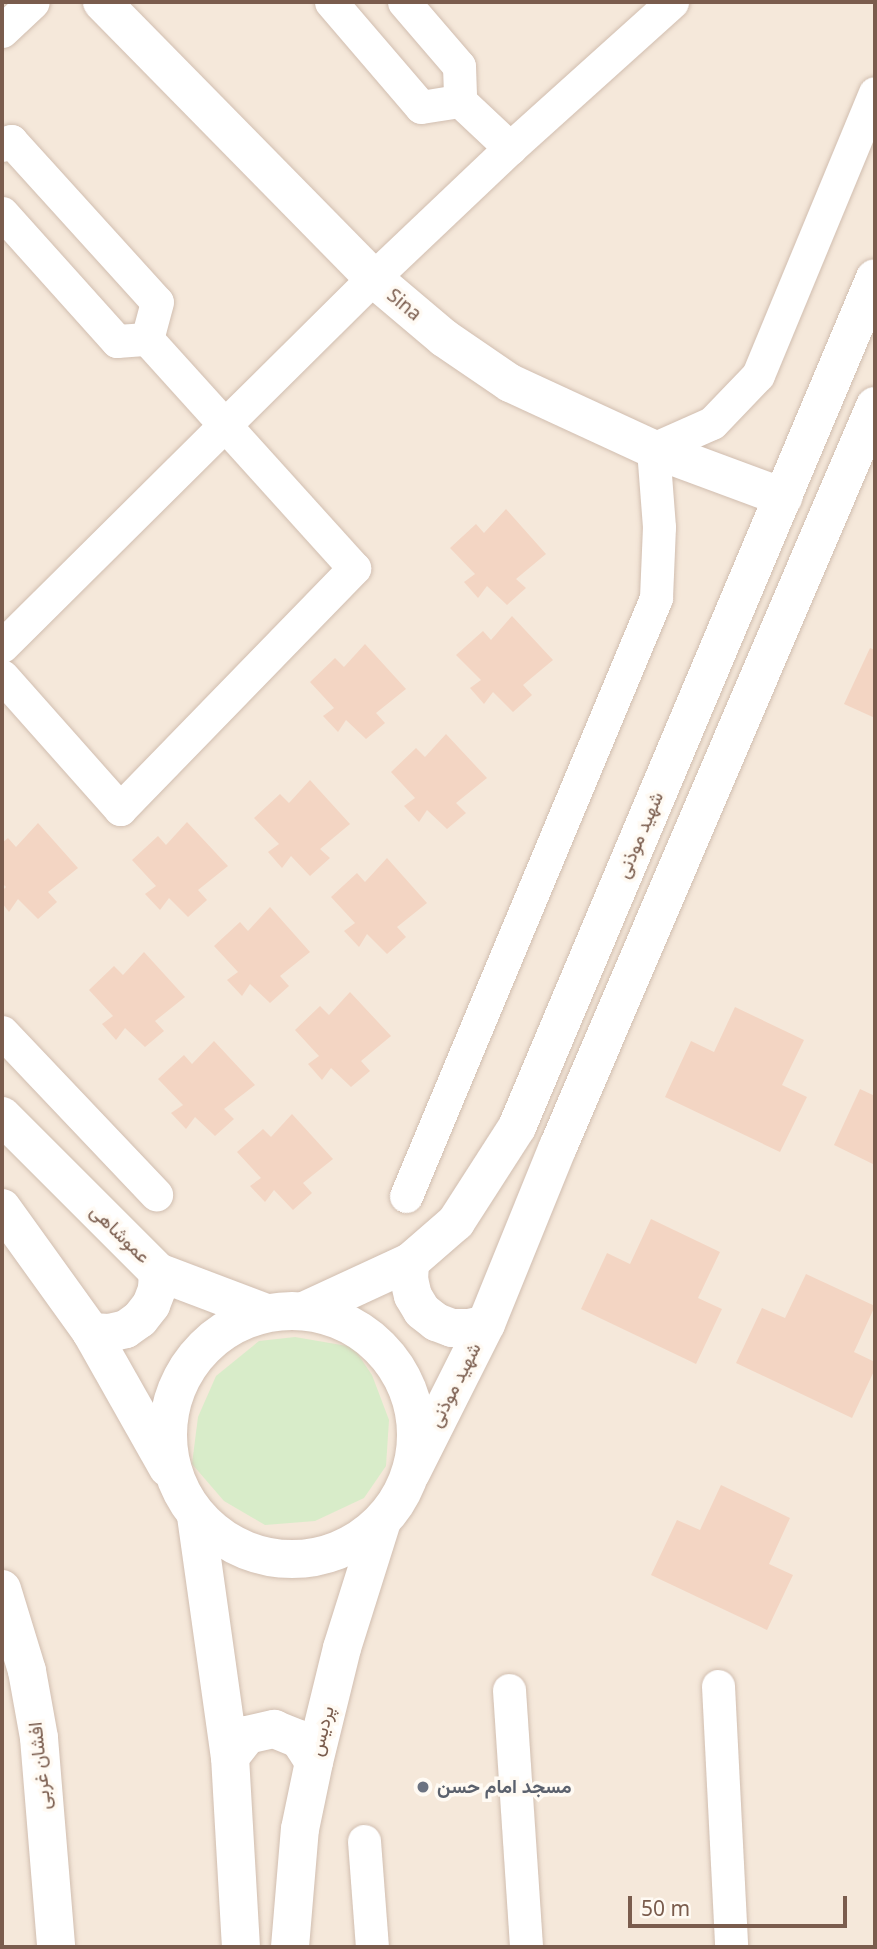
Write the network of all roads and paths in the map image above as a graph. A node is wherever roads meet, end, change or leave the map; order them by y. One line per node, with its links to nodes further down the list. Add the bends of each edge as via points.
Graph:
1 (33, 2): 6 (street)
2 (102, 2): 12 (main road, Sina)
3 (331, 2): 8 (street, via 421,107)
4 (404, 2): 8 (street, via 459,66)
5 (672, 2): 10 (street)
6 (2, 31)
7 (875, 93): 17 (street, via 758,375 712,423)
8 (460, 101): 10 (street)
9 (2, 145): 14 (street, via 11,141 157,302)
10 (510, 148): 12 (street)
11 (2, 213): 14 (street, via 117,341)
12 (373, 278): 16 (street); 17 (main road, Sina, via 444,338 510,383)
13 (875, 278): 18 (main road, شهید موذنی)
14 (147, 338): 16 (street)
15 (875, 406): 30 (main road, شهید موذنی)
16 (226, 424): 19 (street); 20 (street, via 354,568 120,809)
17 (653, 449): 18 (main road, Sina); 24 (street, via 659,527 656,598)
18 (783, 497): 26 (main road, شهید موذنی, via 517,1127 456,1222)
19 (2, 646)
20 (2, 676)
21 (2, 1032): 23 (street)
22 (2, 1116): 27 (main road, عموشاهی)
23 (156, 1194)
24 (406, 1196)
25 (2, 1208): 31 (main road)
26 (410, 1262): 28 (main road, شهید موذنی); 30 (main road, via 408,1279 422,1311 452,1328)
27 (158, 1272): 29 (main road, عموشاهی); 31 (main road, via 154,1297 140,1319 117,1331)
28 (306, 1310): 29 (main road); 32 (main road, via 342,1320 373,1339 397,1367 412,1400 417,1437)
29 (264, 1312): 33 (main road, via 225,1329 193,1357 173,1395 167,1437)
30 (486, 1324): 32 (main road, شهید موذنی)
31 (91, 1332): 33 (main road)
32 (411, 1473): 35 (main road)
33 (174, 1478): 34 (main road)
34 (196, 1516): 35 (main road, via 228,1543 267,1558 309,1559 349,1546); 39 (main road)
35 (382, 1521): 40 (main road, پردیس, via 342,1648)
36 (3, 1593): 42 (main road, افشان غربی, via 27,1671 39,1738)
37 (718, 1686): 47 (street)
38 (509, 1690): 46 (street)
39 (230, 1756): 40 (main road, via 247,1735 274,1729 299,1739); 43 (main road)
40 (314, 1762): 44 (main road, پردیس, via 300,1829)
41 (365, 1841): 45 (street)
42 (56, 1947)
43 (241, 1947)
44 (290, 1947)
45 (372, 1947)
46 (526, 1947)
47 (730, 1947)

